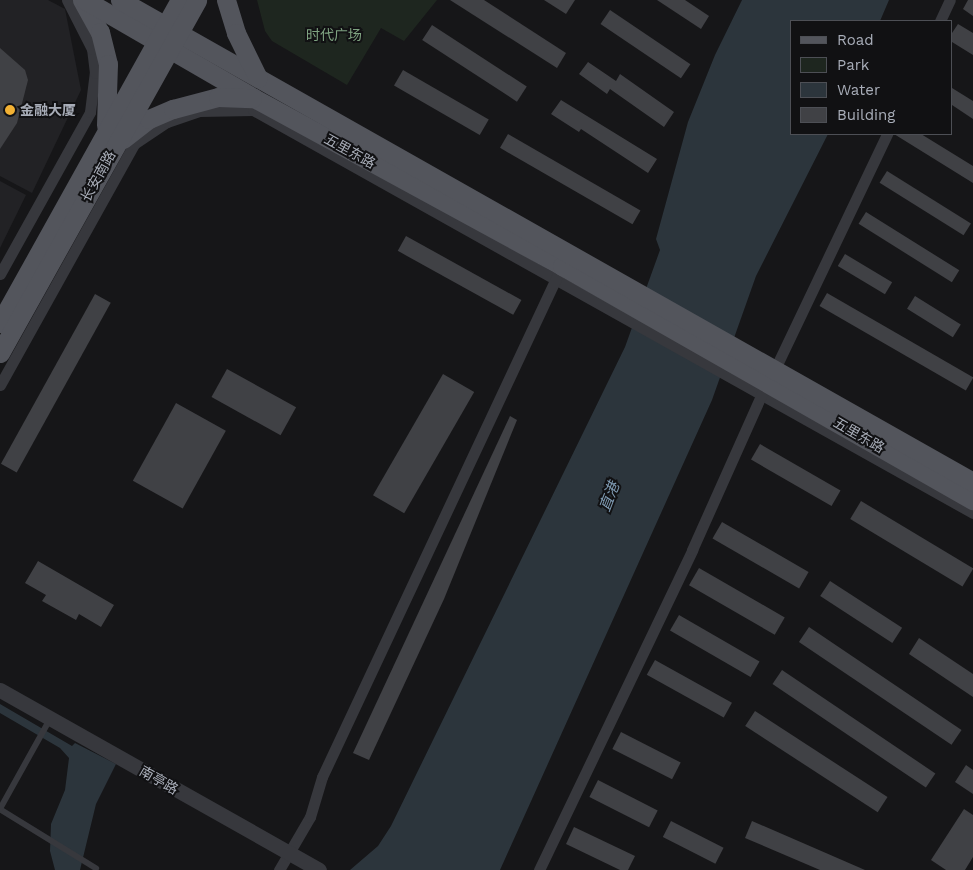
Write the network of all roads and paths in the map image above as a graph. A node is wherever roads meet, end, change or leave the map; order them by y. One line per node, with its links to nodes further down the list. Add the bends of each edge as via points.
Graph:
1 (67, 0): 15 (street, via 92,49 95,73 90,112)
2 (83, 0): 9 (main road, 五里东路); 13 (main road, via 100,32 108,64)
3 (120, 0): 9 (main road, 五里东路)
4 (180, 0): 9 (main road, 长安南路)
5 (197, 0): 9 (main road, 长安南路)
6 (226, 0): 10 (main road, via 236,33)
7 (950, 0): 8 (street)
8 (940, 20)
9 (168, 37): 10 (main road, 五里东路); 11 (main road, 五里东路); 13 (main road, 长安南路)
10 (258, 78): 14 (main road, 五里东路)
11 (254, 98): 13 (main road, via 218,97 173,108); 14 (main road, 五里东路)
12 (887, 135): 18 (street)
13 (110, 139): 16 (main road, 长安南路); 17 (main road, 长安南路)
14 (562, 266): 18 (main road, 五里东路); 19 (street, via 253,110 199,111 167,122 134,144); 26 (street, via 322,777 310,817)
15 (0, 274)
16 (0, 323)
17 (0, 353)
18 (768, 383): 20 (main road, 五里东路); 21 (main road, 五里东路); 22 (street); 30 (street)
19 (0, 385)
20 (973, 482)
21 (973, 500)
22 (973, 513)
23 (0, 690): 24 (street, 南亭路)
24 (49, 722): 25 (lane); 26 (street, 南亭路)
25 (0, 809): 27 (lane)
26 (290, 855): 28 (street); 29 (street, 南亭路)
27 (96, 868)
28 (279, 870)
29 (319, 870)
30 (539, 870)

